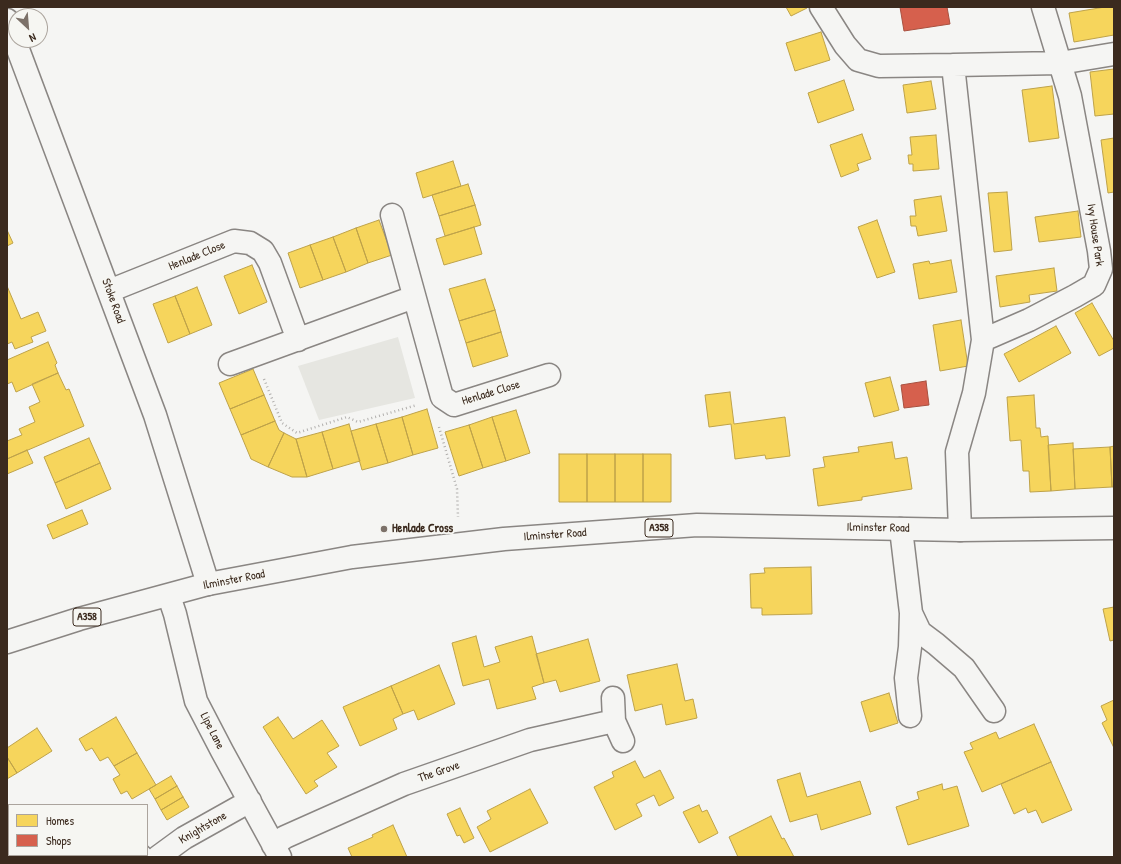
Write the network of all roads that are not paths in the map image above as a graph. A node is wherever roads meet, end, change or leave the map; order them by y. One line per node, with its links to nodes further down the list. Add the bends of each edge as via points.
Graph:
1 (821, 7): 6 (main road, via 858,60 879,66)
2 (1042, 7): 5 (main road, Ivy House Park)
3 (7, 20): 8 (main road, Stoke Road)
4 (1114, 54): 5 (main road)
5 (1060, 63): 6 (main road); 11 (main road, Ivy House Park, via 1070,96 1101,269 1094,285 1029,320)
6 (953, 65): 11 (main road)
7 (392, 215): 9 (main road)
8 (109, 291): 10 (main road, Henlade Close, via 234,242 250,243 263,250 270,263); 17 (main road, Stoke Road, via 155,415)
9 (414, 297): 10 (main road); 13 (main road, Henlade Close, via 436,398 454,405)
10 (298, 340): 12 (main road)
11 (983, 340): 16 (main road, via 974,393 958,452)
12 (230, 364)
13 (549, 375)
14 (1114, 528): 16 (main road, Ilminster Road / A358)
15 (902, 529): 16 (main road, Ilminster Road / A358); 17 (main road, Ilminster Road / A358, via 698,525 504,539 352,557); 19 (main road)
16 (960, 530)
17 (208, 584): 18 (main road, Ilminster Road / A358)
18 (168, 596): 20 (main road, Ilminster Road / A358); 26 (main road, Lipe Lane, via 175,614 196,701)
19 (911, 612): 22 (main road, via 920,632 964,668); 23 (main road, via 906,678)
20 (7, 642)
21 (613, 698): 24 (main road)
22 (994, 711)
23 (910, 716)
24 (614, 721): 25 (main road); 27 (main road, The Grove, via 530,740 404,784 285,837)
25 (623, 741)
26 (250, 801): 27 (main road, Lipe Lane); 28 (main road, Knightstone, via 184,838)
27 (276, 851)
28 (158, 857)

